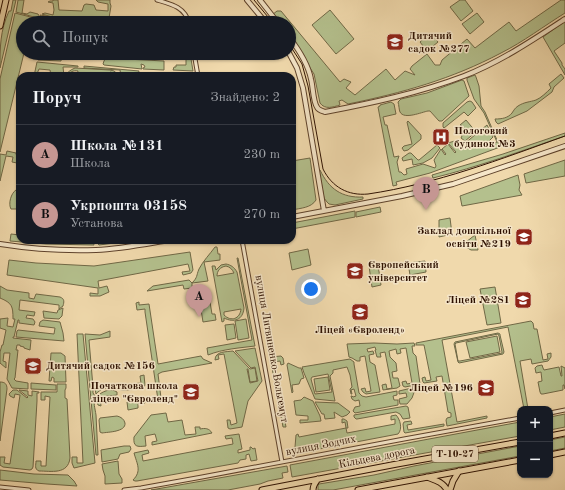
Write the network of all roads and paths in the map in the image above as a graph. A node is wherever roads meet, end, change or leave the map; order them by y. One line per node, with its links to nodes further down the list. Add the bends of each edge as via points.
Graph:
1 (6, 0): 10 (main road)
2 (10, 0): 10 (main road)
3 (157, 0): 6 (street, via 181,9)
4 (247, 0): 7 (street)
5 (260, 0): 8 (street)
6 (186, 16)
7 (260, 16)
8 (273, 16)
9 (565, 19): 11 (street, via 520,48 464,76 394,98 325,112 316,106 308,70)
10 (1, 23)
11 (296, 47)
12 (195, 60): 14 (street)
13 (293, 60): 16 (street, via 303,88)
14 (197, 72)
15 (565, 146): 16 (street, via 453,184)
16 (324, 211): 17 (street)
17 (296, 217)
18 (0, 244): 19 (street, via 46,249 96,250)
19 (142, 244)
20 (243, 244): 30 (street, вулиця Литвиненко-Вольгемут)
21 (565, 410): 22 (street)
22 (553, 412)
23 (517, 419): 30 (street, вулиця Зодчих)
24 (565, 433): 25 (main road)
25 (553, 435)
26 (517, 443): 33 (main road, Кільцева дорога / Т-10-27)
27 (565, 452): 28 (main road)
28 (553, 454)
29 (517, 461): 31 (main road, Т-10-27)
30 (282, 462): 36 (street, вулиця Зодчих)
31 (459, 471): 32 (main road, Т-10-27); 40 (main road)
32 (427, 477): 39 (main road, Т-10-27); 40 (main road, via 442,483)
33 (319, 479): 37 (main road, Кільцева дорога / Т-10-27); 38 (main road)
34 (0, 487): 35 (street)
35 (29, 490)
36 (124, 490)
37 (262, 490)
38 (313, 490)
39 (358, 490)
40 (448, 490)

